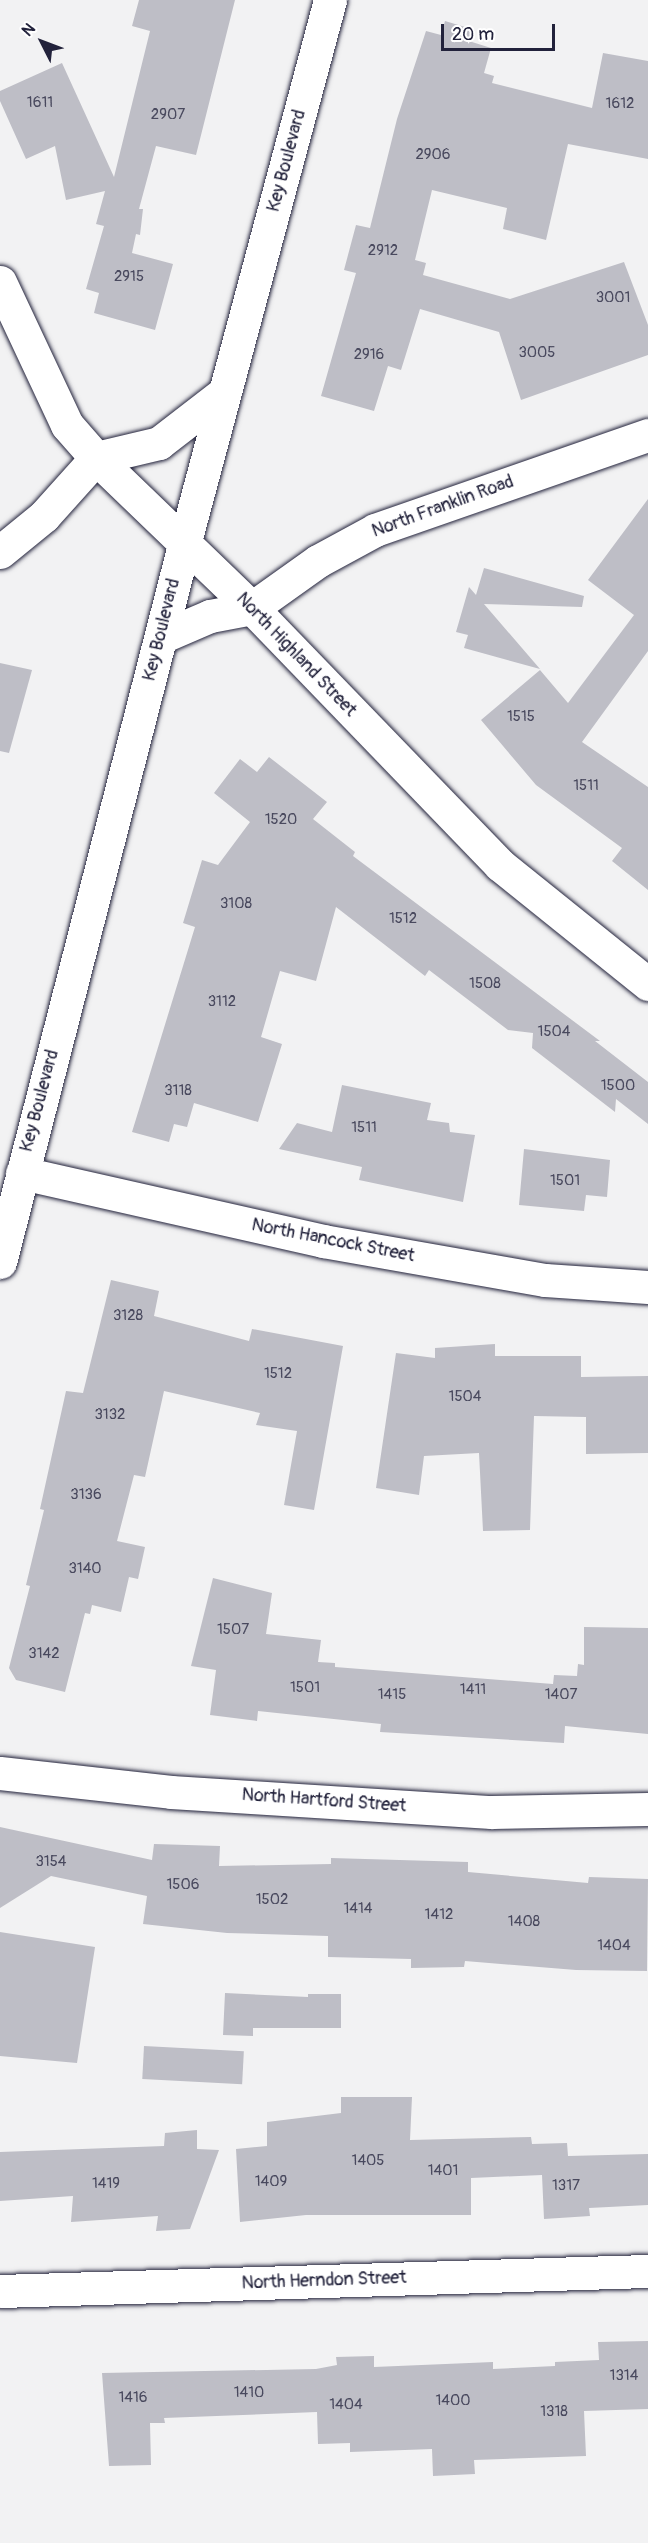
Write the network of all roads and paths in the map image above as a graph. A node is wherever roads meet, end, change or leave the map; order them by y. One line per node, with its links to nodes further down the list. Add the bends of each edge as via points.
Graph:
1 (330, 0): 3 (street, Key Boulevard)
2 (0, 282): 5 (street, North Highland Street, via 67,424)
3 (225, 392): 5 (street, via 159,443); 6 (street, Key Boulevard)
4 (648, 435): 8 (street, North Franklin Road, via 375,530 318,561)
5 (96, 458): 6 (street, North Highland Street); 7 (street, via 44,516)
6 (184, 545): 8 (street, North Highland Street); 9 (street, Key Boulevard)
7 (0, 552)
8 (252, 608): 9 (street, via 210,616); 10 (street, North Highland Street, via 500,865)
9 (161, 636): 11 (street, Key Boulevard)
10 (648, 984)
11 (22, 1173): 12 (street, Key Boulevard); 13 (street, North Hancock Street, via 323,1241 546,1280)
12 (0, 1262)
13 (648, 1287)
14 (0, 1773): 15 (street, North Hartford Street, via 171,1792 491,1812)
15 (648, 1809)
16 (648, 2271): 17 (street, North Herndon Street)
17 (0, 2291)

